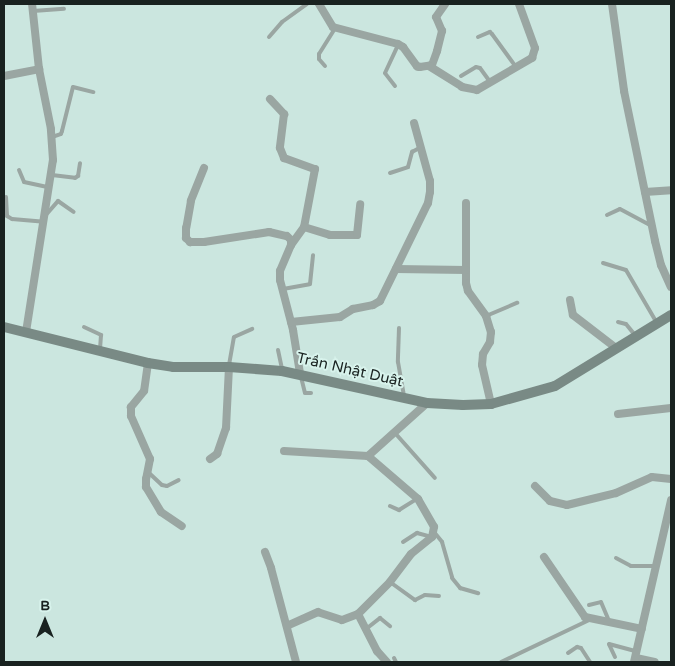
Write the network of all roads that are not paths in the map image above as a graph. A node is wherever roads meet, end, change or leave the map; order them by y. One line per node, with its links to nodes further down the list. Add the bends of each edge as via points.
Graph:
1 (306, 4): 9 (lane, via 282,22)
2 (319, 4): 8 (street)
3 (445, 4): 13 (street, via 436,17 442,31 441,38)
4 (518, 4): 14 (street, via 536,48 532,58)
5 (612, 4): 32 (street, via 624,91)
6 (32, 7): 7 (lane); 15 (street)
7 (64, 9)
8 (335, 28): 11 (street); 12 (lane, via 319,54)
9 (269, 37)
10 (478, 37): 14 (lane, via 490,32)
11 (398, 44): 13 (street, via 417,66); 19 (lane, via 385,73)
12 (325, 66)
13 (429, 66): 18 (street, via 465,88 477,90)
14 (516, 67): 18 (street)
15 (39, 69): 16 (street); 23 (street)
16 (4, 76)
17 (461, 76): 18 (lane, via 476,67)
18 (490, 82)
19 (395, 86)
20 (93, 92): 23 (lane, via 73,87 61,134)
21 (270, 99): 40 (street, via 284,114 280,148 284,158 315,169)
22 (414, 123): 24 (street)
23 (52, 137): 29 (street)
24 (421, 147): 28 (lane, via 412,152 408,167); 44 (street, via 430,181 429,198)
25 (80, 163): 29 (lane, via 75,178)
26 (204, 168): 41 (street, via 191,201 186,228 186,238 190,242 269,232 287,236)
27 (19, 170): 30 (lane, via 24,182)
28 (390, 173)
29 (52, 175): 30 (street)
30 (50, 188): 38 (street)
31 (671, 190): 32 (street)
32 (646, 192): 39 (street)
33 (6, 197): 38 (lane, via 7,216 12,219)
34 (466, 203): 45 (street)
35 (360, 204): 40 (street, via 357,235 330,235)
36 (74, 212): 38 (lane, via 58,201)
37 (607, 214): 39 (lane, via 622,210)
38 (45, 219): 59 (street)
39 (652, 226): 46 (street, via 661,265)
40 (304, 228): 41 (street)
41 (291, 245): 47 (street, via 280,271)
42 (313, 255): 47 (lane, via 310,284)
43 (603, 263): 54 (lane, via 626,270)
44 (396, 269): 45 (street); 52 (street, via 377,304 357,307 335,318)
45 (466, 270): 51 (street, via 468,291)
46 (671, 287)
47 (281, 289): 52 (street)
48 (570, 300): 61 (street, via 573,315)
49 (517, 303): 51 (lane)
50 (671, 315): 54 (main road, Trần Nhật Duật)
51 (486, 316): 71 (street, via 492,337 483,354 482,365)
52 (291, 322): 67 (street)
53 (618, 322): 60 (lane, via 626,324)
54 (657, 324): 60 (main road, Trần Nhật Duật)
55 (4, 327): 59 (main road, Trần Nhật Duật)
56 (84, 327): 62 (lane, via 101,335)
57 (399, 328): 69 (lane, via 398,362)
58 (252, 329): 65 (lane, via 234,337)
59 (26, 332): 62 (main road, Trần Nhật Duật)
60 (636, 337): 61 (main road, Trần Nhật Duật)
61 (616, 348): 71 (main road, Trần Nhật Duật, via 555,386)
62 (100, 350): 64 (main road, Trần Nhật Duật)
63 (278, 350): 66 (lane)
64 (148, 363): 65 (main road, Trần Nhật Duật, via 173,367); 78 (street, via 144,391 130,411 150,459)
65 (229, 367): 66 (main road, Trần Nhật Duật); 77 (street, via 227,422 221,446)
66 (282, 371): 67 (main road, Trần Nhật Duật)
67 (300, 373): 68 (lane, via 304,391); 69 (main road, Trần Nhật Duật)
68 (312, 393)
69 (404, 397): 70 (main road, Trần Nhật Duật)
70 (426, 403): 71 (main road, Trần Nhật Duật); 74 (street)
71 (491, 404)
72 (671, 408): 73 (street)
73 (618, 414)
74 (395, 433): 76 (street); 79 (lane)
75 (284, 451): 76 (street)
76 (368, 456): 83 (street)
77 (210, 459)
78 (148, 472): 81 (lane, via 162,485); 86 (street, via 146,487 161,512)
79 (435, 478)
80 (671, 479): 82 (street, via 652,476 616,493 567,505 550,501)
81 (179, 480)
82 (535, 486)
83 (418, 498): 85 (lane, via 399,510); 87 (street, via 434,527)
84 (671, 500): 92 (street)
85 (390, 506)
86 (182, 526)
87 (433, 534): 88 (lane, via 417,533); 93 (street, via 411,554); 94 (lane, via 442,542 452,578 462,590)
88 (403, 542)
89 (264, 552): 100 (street)
90 (544, 557): 98 (street, via 580,612)
91 (616, 558): 92 (lane, via 631,566)
92 (656, 566): 103 (street)
93 (390, 582): 95 (lane, via 415,600 425,595); 97 (street)
94 (478, 593)
95 (439, 596)
96 (589, 605): 99 (lane, via 601,602)
97 (358, 614): 100 (street, via 342,620 318,612); 102 (street)
98 (592, 619): 99 (street); 109 (lane)
99 (610, 623): 103 (street)
100 (287, 626): 108 (street)
101 (390, 626): 102 (lane, via 380,618)
102 (366, 629): 107 (street, via 377,651)
103 (642, 629): 106 (street)
104 (568, 652): 110 (lane, via 581,648)
105 (615, 657): 106 (lane, via 609,644)
106 (635, 659): 111 (street)
107 (392, 661)
108 (296, 662)
109 (501, 662)
110 (590, 662)
111 (655, 662)

